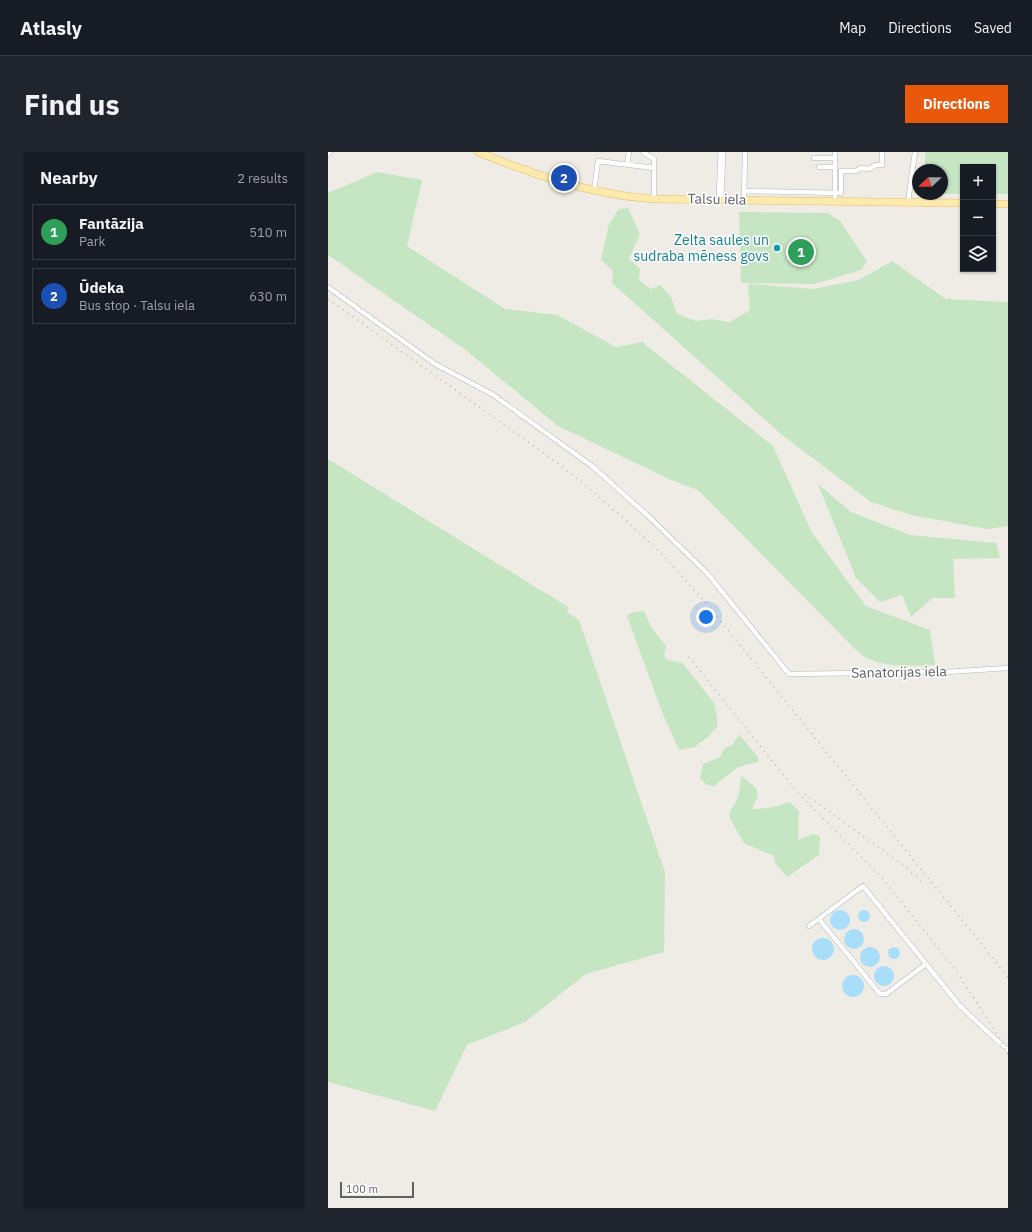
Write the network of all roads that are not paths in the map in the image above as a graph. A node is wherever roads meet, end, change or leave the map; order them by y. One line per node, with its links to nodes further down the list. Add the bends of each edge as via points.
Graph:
1 (330, 152): 10 (street)
2 (478, 152): 18 (main road, Talsu iela, via 540,176)
3 (629, 152): 13 (street)
4 (643, 152): 15 (street, via 654,159)
5 (722, 152): 22 (street)
6 (745, 152): 19 (street)
7 (835, 152): 12 (street)
8 (882, 152): 17 (street, via 882,165 869,169 860,168 856,171)
9 (915, 152): 24 (street)
10 (328, 154)
11 (814, 158): 12 (street)
12 (835, 158): 16 (street)
13 (627, 165): 15 (street); 18 (street, via 598,161)
14 (819, 167): 16 (street)
15 (654, 168): 21 (street)
16 (835, 169): 17 (street); 20 (street)
17 (841, 171): 20 (street, via 841,193)
18 (594, 190): 21 (main road, Talsu iela)
19 (744, 191): 20 (street); 23 (street)
20 (835, 197): 23 (main road, Talsu iela); 24 (main road, Talsu iela)
21 (654, 199): 22 (main road, Talsu iela)
22 (720, 199): 23 (main road, Talsu iela)
23 (744, 200)
24 (908, 202): 25 (main road, Talsu iela)
25 (960, 203)
26 (996, 204): 27 (main road)
27 (1008, 204)
28 (328, 286): 29 (street, Sanatorijas iela, via 434,364 492,394 592,466 707,573 789,674 945,672)
29 (1008, 668)
30 (819, 919): 31 (street); 32 (street, via 880,994 886,994); 32 (street, via 863,886)
31 (809, 926)
32 (926, 964): 33 (street, via 960,1006)
33 (1008, 1050)

